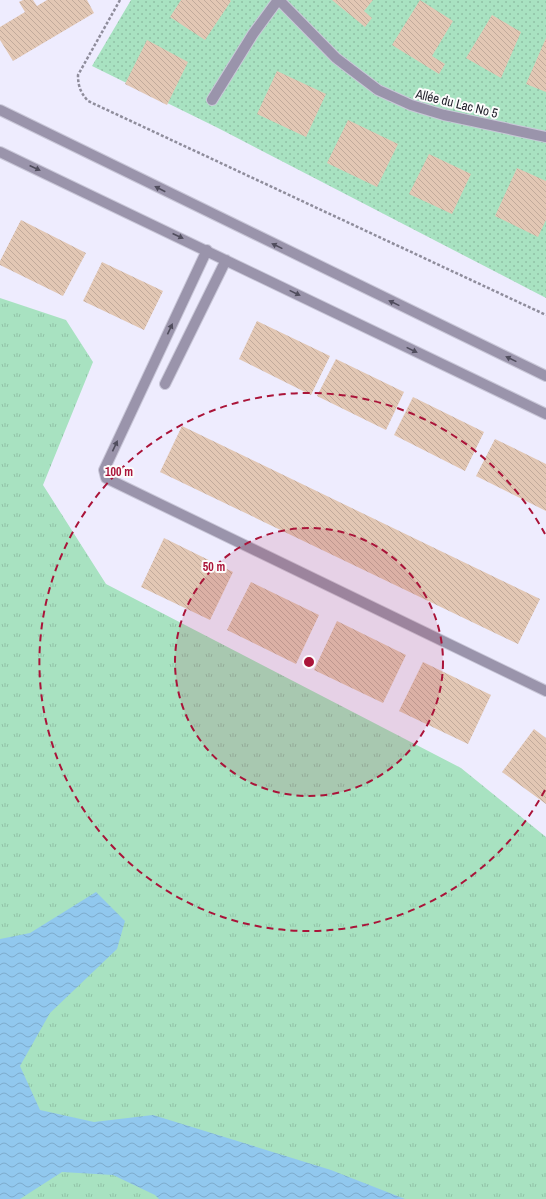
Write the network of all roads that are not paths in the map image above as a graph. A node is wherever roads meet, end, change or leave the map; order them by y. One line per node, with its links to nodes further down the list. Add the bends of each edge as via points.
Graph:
1 (279, 0): 2 (street, via 253,34); 4 (street, Allée du Lac No 5, via 336,58 378,90 411,105 444,115)
2 (212, 100)
3 (0, 110): 8 (street, one-way to 3)
4 (546, 137)
5 (0, 152): 6 (street, one-way to 6)
6 (207, 250): 7 (street); 11 (street, one-way to 6, via 110,481 104,474)
7 (226, 260): 9 (street); 10 (street, one-way to 10)
8 (546, 376)
9 (165, 384)
10 (546, 414)
11 (546, 691)

